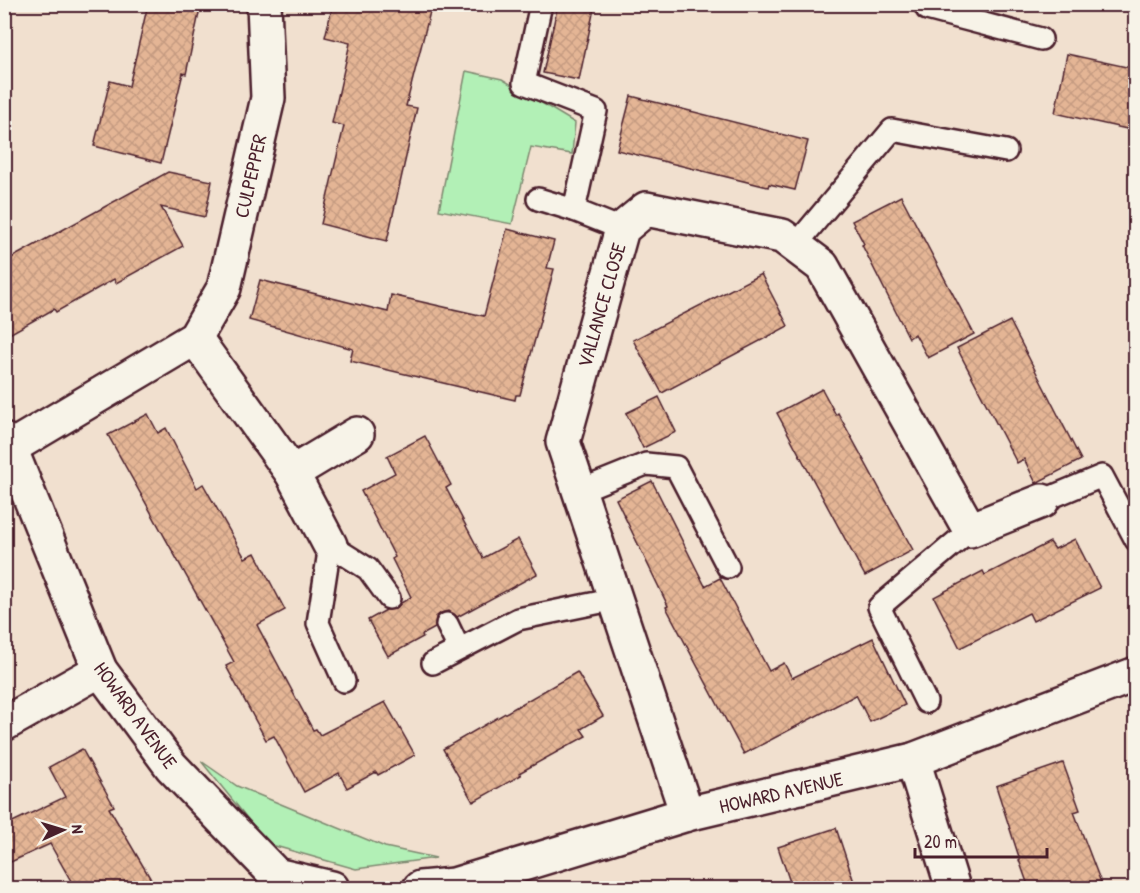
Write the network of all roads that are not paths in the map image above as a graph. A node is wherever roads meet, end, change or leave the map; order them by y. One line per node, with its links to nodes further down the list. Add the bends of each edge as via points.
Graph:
1 (264, 4): 10 (street, CULPEPPER, via 268,98 224,288)
2 (540, 4): 7 (lane, via 524,83 596,111)
3 (928, 4): 4 (lane, via 927,9)
4 (1041, 39)
5 (1006, 151): 9 (lane, via 892,130)
6 (538, 200): 7 (lane)
7 (574, 210): 8 (lane)
8 (622, 229): 9 (street, VALLANCE CLOSE, via 646,209 782,236); 14 (street, VALLANCE CLOSE, via 563,442)
9 (795, 246): 16 (street, VALLANCE CLOSE, via 822,266)
10 (195, 338): 12 (street, CULPEPPER); 13 (street)
11 (357, 434): 13 (street)
12 (7, 444): 25 (street, HOWARD AVENUE)
13 (292, 473): 18 (street)
14 (579, 492): 19 (lane, via 646,465 676,467); 21 (street, VALLANCE CLOSE)
15 (1042, 501): 16 (street); 17 (lane, via 1102,476)
16 (970, 530): 28 (lane, via 879,607)
17 (1136, 540)
18 (330, 545): 20 (lane, via 368,569); 27 (lane, via 318,623)
19 (728, 567)
20 (389, 598)
21 (616, 599): 23 (lane, via 518,619); 31 (street, VALLANCE CLOSE)
22 (447, 624): 23 (lane)
23 (459, 649): 24 (lane)
24 (433, 663)
25 (100, 670): 29 (street); 32 (street, HOWARD AVENUE, via 171,766 276,875)
26 (1136, 674): 30 (street, HOWARD AVENUE)
27 (344, 681)
28 (926, 702)
29 (4, 724)
30 (913, 760): 31 (street, HOWARD AVENUE); 34 (street)
31 (687, 814): 33 (street, HOWARD AVENUE, via 454,885)
32 (332, 888)
33 (420, 888)
34 (953, 888)

